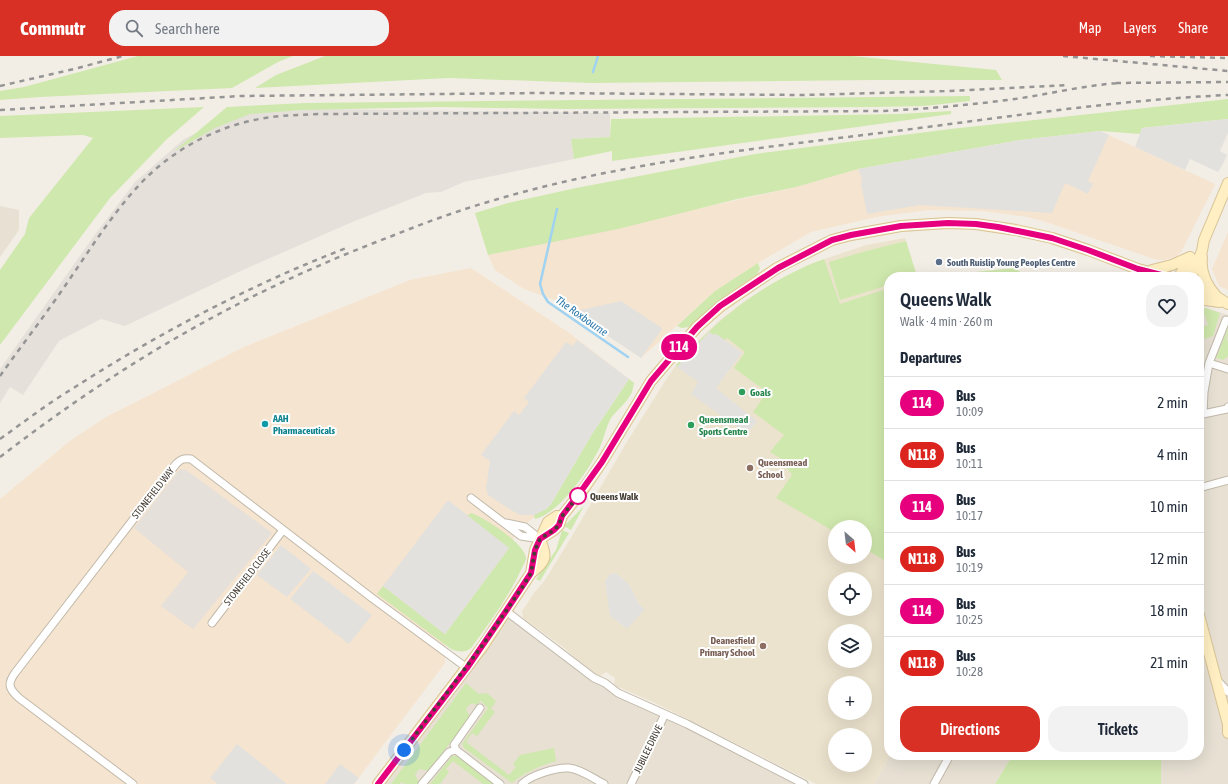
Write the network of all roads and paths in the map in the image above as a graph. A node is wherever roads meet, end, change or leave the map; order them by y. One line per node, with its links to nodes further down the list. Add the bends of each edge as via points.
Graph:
1 (1228, 183): 2 (street)
2 (1204, 240): 3 (street); 4 (street)
3 (1202, 251): 7 (street); 8 (street)
4 (1190, 257): 5 (street); 6 (street)
5 (1145, 272): 24 (street, via 1052,238 976,224 901,226 832,240 754,283 720,306 697,327 651,381 581,492 562,516 548,522)
6 (1182, 272)
7 (1192, 272)
8 (1203, 272)
9 (1204, 275): 11 (street)
10 (1204, 291): 11 (street)
11 (1217, 297): 13 (street)
12 (1204, 300): 13 (street)
13 (1228, 304)
14 (1228, 320): 15 (street)
15 (1209, 363): 16 (street); 17 (street)
16 (1228, 369)
17 (1204, 381)
18 (1228, 407): 19 (street)
19 (1204, 414)
20 (1228, 480): 21 (street)
21 (1204, 487)
22 (471, 498): 24 (street, via 504,522 525,527)
23 (283, 530): 26 (street, STONEFIELD CLOSE); 28 (street, STONEFIELD WAY); 36 (street, STONEFIELD WAY, via 191,460 181,460 11,679 11,689 18,698)
24 (540, 539): 25 (street, via 535,550 531,573)
25 (506, 611): 28 (street); 32 (street, via 594,678 618,693)
26 (212, 623)
27 (1204, 633): 29 (street)
28 (467, 668): 37 (street)
29 (1217, 680): 30 (street); 33 (street)
30 (1228, 692)
31 (480, 708): 34 (street, via 454,745)
32 (665, 714): 42 (street, JUBILEE DRIVE); 43 (street)
33 (1228, 733)
34 (456, 750): 38 (street, via 449,752); 39 (street)
35 (947, 760): 44 (street)
36 (133, 784)
37 (378, 784)
38 (422, 784)
39 (500, 784)
40 (522, 784): 41 (street, via 536,775 570,768)
41 (604, 784)
42 (631, 784)
43 (804, 784)
44 (934, 784)

